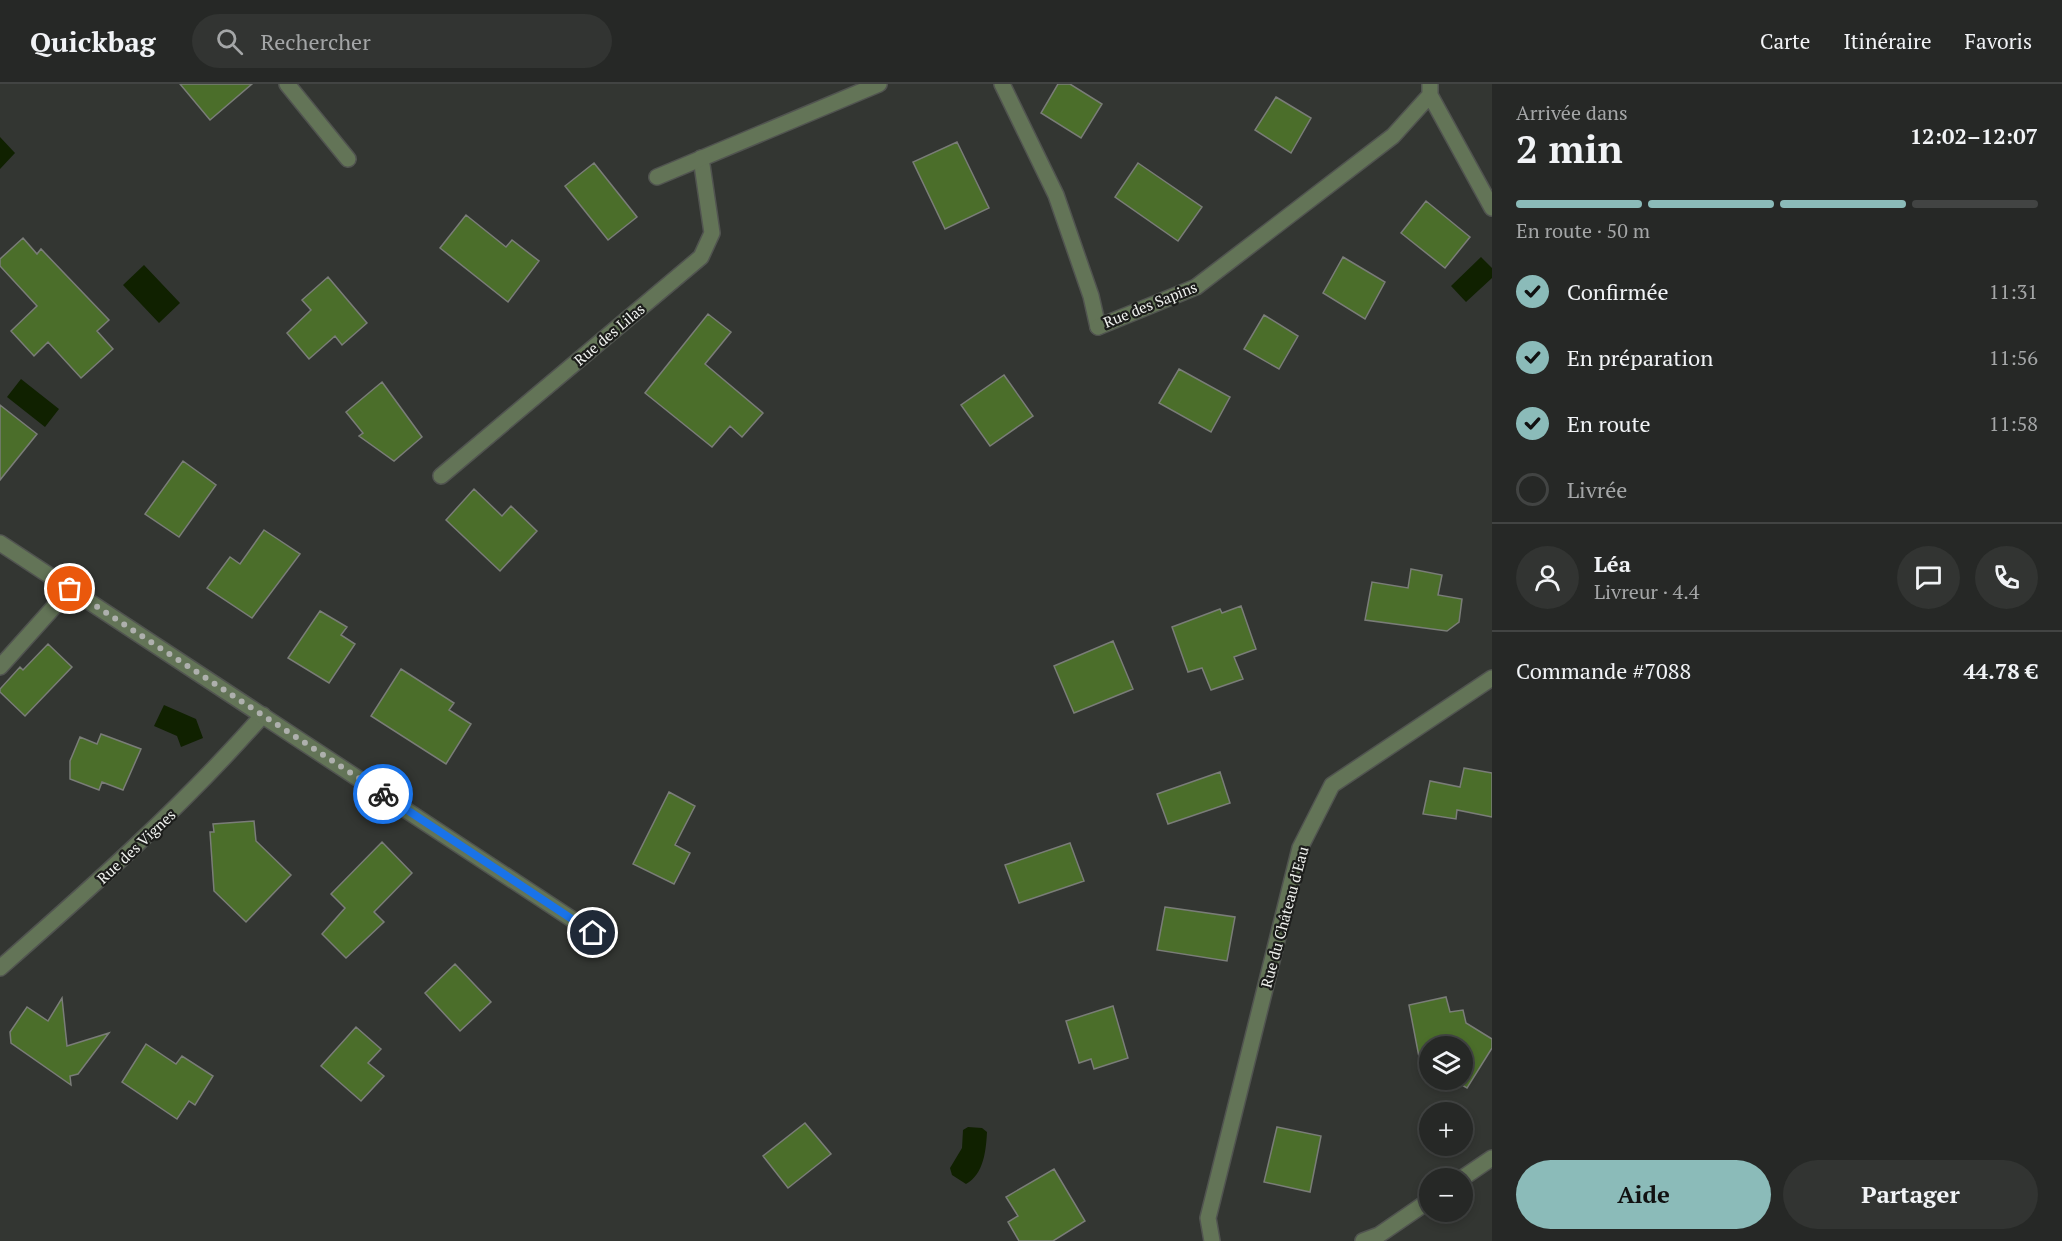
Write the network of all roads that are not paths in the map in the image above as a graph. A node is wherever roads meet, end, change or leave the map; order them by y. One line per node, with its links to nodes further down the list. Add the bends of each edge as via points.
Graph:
1 (287, 84): 6 (street)
2 (879, 84): 5 (street)
3 (1002, 84): 4 (street, Rue des Sapins, via 1056,195 1098,327 1196,287 1393,136)
4 (1430, 90): 8 (street, Rue des Sapins)
5 (702, 158): 7 (street); 9 (street, Rue des Lilas, via 712,233 700,257)
6 (348, 159)
7 (657, 177)
8 (1492, 208)
9 (441, 476)
10 (0, 543): 11 (street)
11 (70, 589): 12 (street); 14 (street)
12 (0, 667)
13 (1492, 678): 21 (street, Rue du Château d'Eau, via 1332,785 1300,848 1208,1218)
14 (263, 715): 15 (street); 16 (street, Rue des Vignes, via 216,768 123,860)
15 (593, 933)
16 (0, 968)
17 (1492, 1158): 18 (street)
18 (1473, 1171)
19 (1419, 1208): 20 (street)
20 (1379, 1238): 22 (street)
21 (1212, 1241)
22 (1363, 1241)

